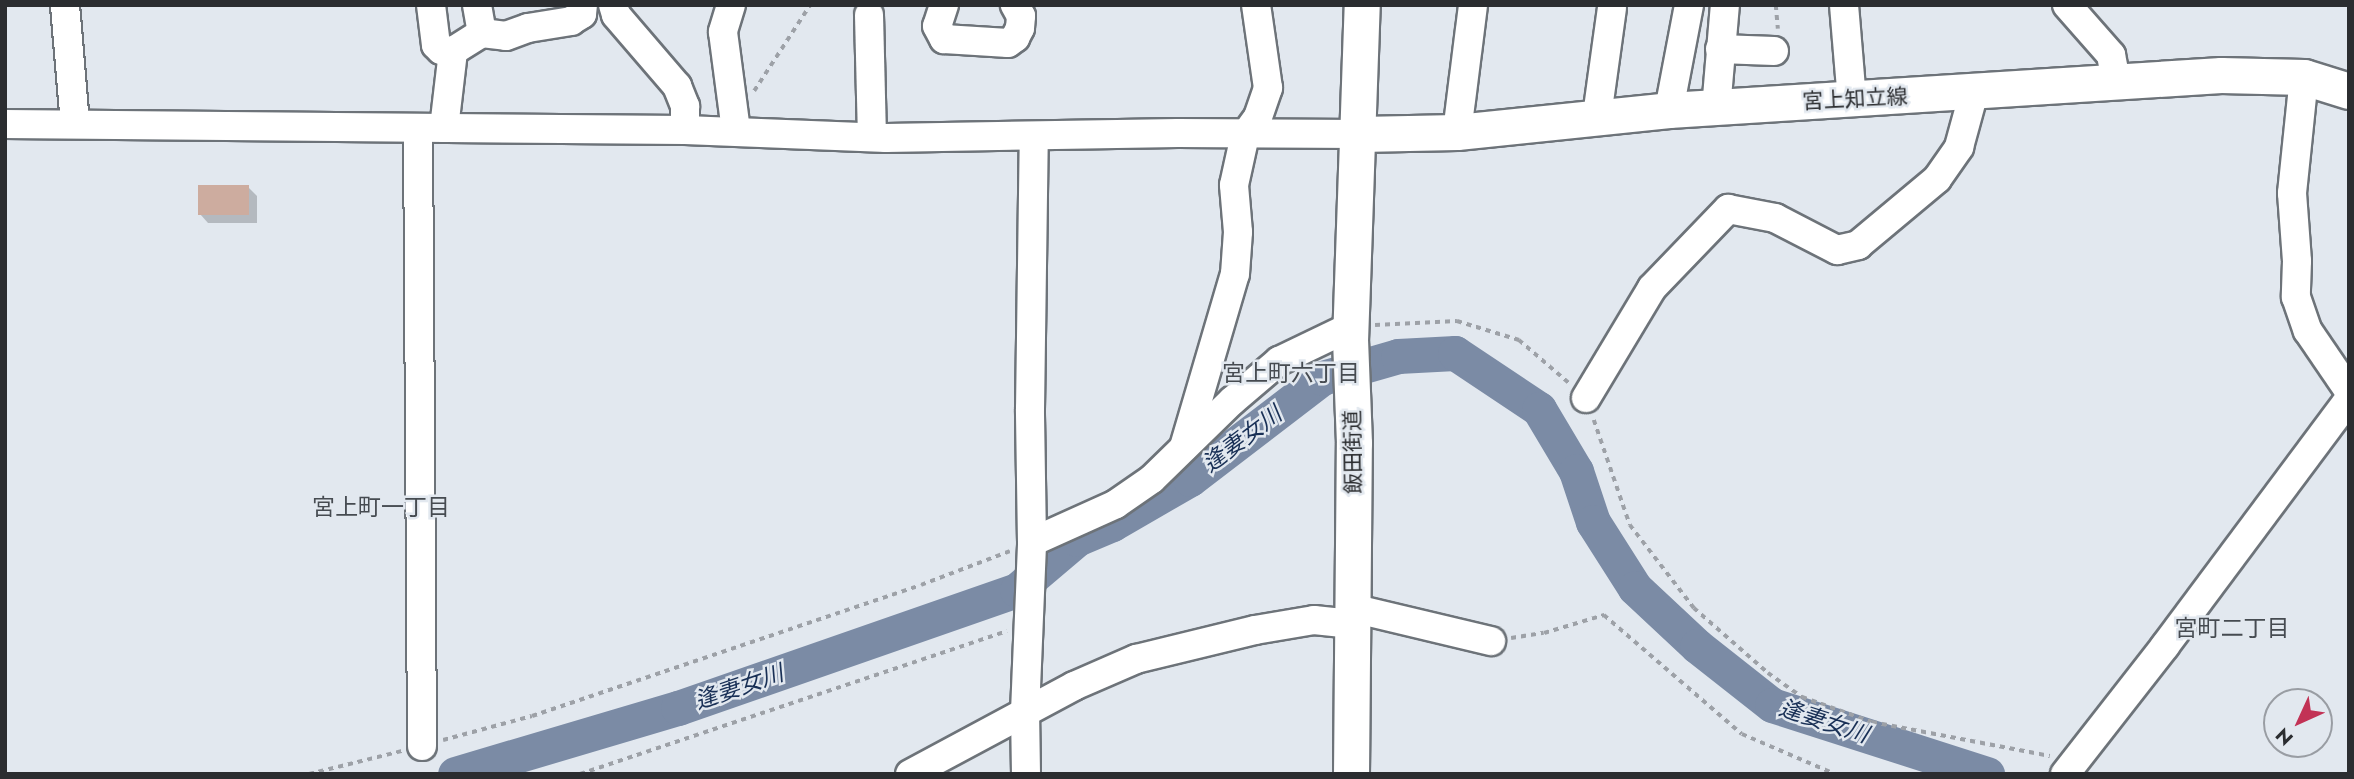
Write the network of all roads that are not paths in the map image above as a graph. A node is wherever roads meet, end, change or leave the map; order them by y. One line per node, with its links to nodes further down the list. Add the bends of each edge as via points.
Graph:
1 (65, 5): 31 (street)
2 (431, 5): 21 (street, via 436,46)
3 (477, 5): 18 (street)
4 (583, 5): 18 (street, via 582,14 571,21 506,36)
5 (613, 5): 33 (street, via 616,15 677,86 685,106)
6 (731, 5): 34 (street, via 723,32)
7 (944, 5): 8 (street, via 937,26 944,39 1008,43 1020,27)
8 (1015, 5)
9 (1256, 5): 37 (street, via 1269,78 1258,117)
10 (1362, 5): 36 (main road, 飯田街道)
11 (1473, 5): 35 (street)
12 (1689, 5): 28 (street)
13 (1725, 5): 20 (street)
14 (1844, 5): 26 (street)
15 (2067, 5): 23 (street, via 2111,55)
16 (1612, 8): 29 (street)
17 (869, 15): 39 (street)
18 (482, 33): 21 (street)
19 (1777, 45): 20 (street)
20 (1720, 48): 27 (street)
21 (453, 51): 32 (street)
22 (2304, 77): 23 (main road, 宮上知立線, via 2245,74); 24 (main road, 宮上知立線); 41 (street, via 2292,192 2295,297 2308,331)
23 (2116, 81): 25 (main road, 宮上知立線)
24 (2349, 91)
25 (1974, 92): 26 (main road, 宮上知立線); 42 (street, via 1959,147 1937,179 1858,245 1837,250 1775,218 1728,209 1652,288)
26 (1852, 100): 27 (main road, 宮上知立線)
27 (1716, 108): 28 (main road, 宮上知立線)
28 (1669, 110): 29 (main road, 宮上知立線)
29 (1597, 116): 35 (main road, 宮上知立線)
30 (5, 124): 31 (street)
31 (75, 124): 32 (street)
32 (431, 128): 33 (street); 49 (street)
33 (685, 130): 34 (street)
34 (736, 131): 39 (street)
35 (1457, 132): 36 (main road, 宮上知立線)
36 (1360, 134): 37 (street); 40 (main road, 飯田街道)
37 (1245, 135): 38 (street); 44 (street, via 1234,185 1235,274)
38 (1034, 136): 39 (street); 45 (street)
39 (872, 137)
40 (1351, 333): 44 (street, via 1279,361); 46 (main road, 飯田街道)
41 (2349, 391)
42 (1586, 398)
43 (2349, 399): 50 (street)
44 (1184, 447): 45 (street, via 1152,480 1116,504)
45 (1031, 547): 48 (street)
46 (1351, 616): 47 (street); 48 (street, via 1255,630 1136,659); 53 (main road, 飯田街道)
47 (1491, 641)
48 (1025, 712): 51 (street); 52 (street)
49 (422, 746)
50 (2069, 769)
51 (910, 774)
52 (1026, 774)
53 (1350, 774)

